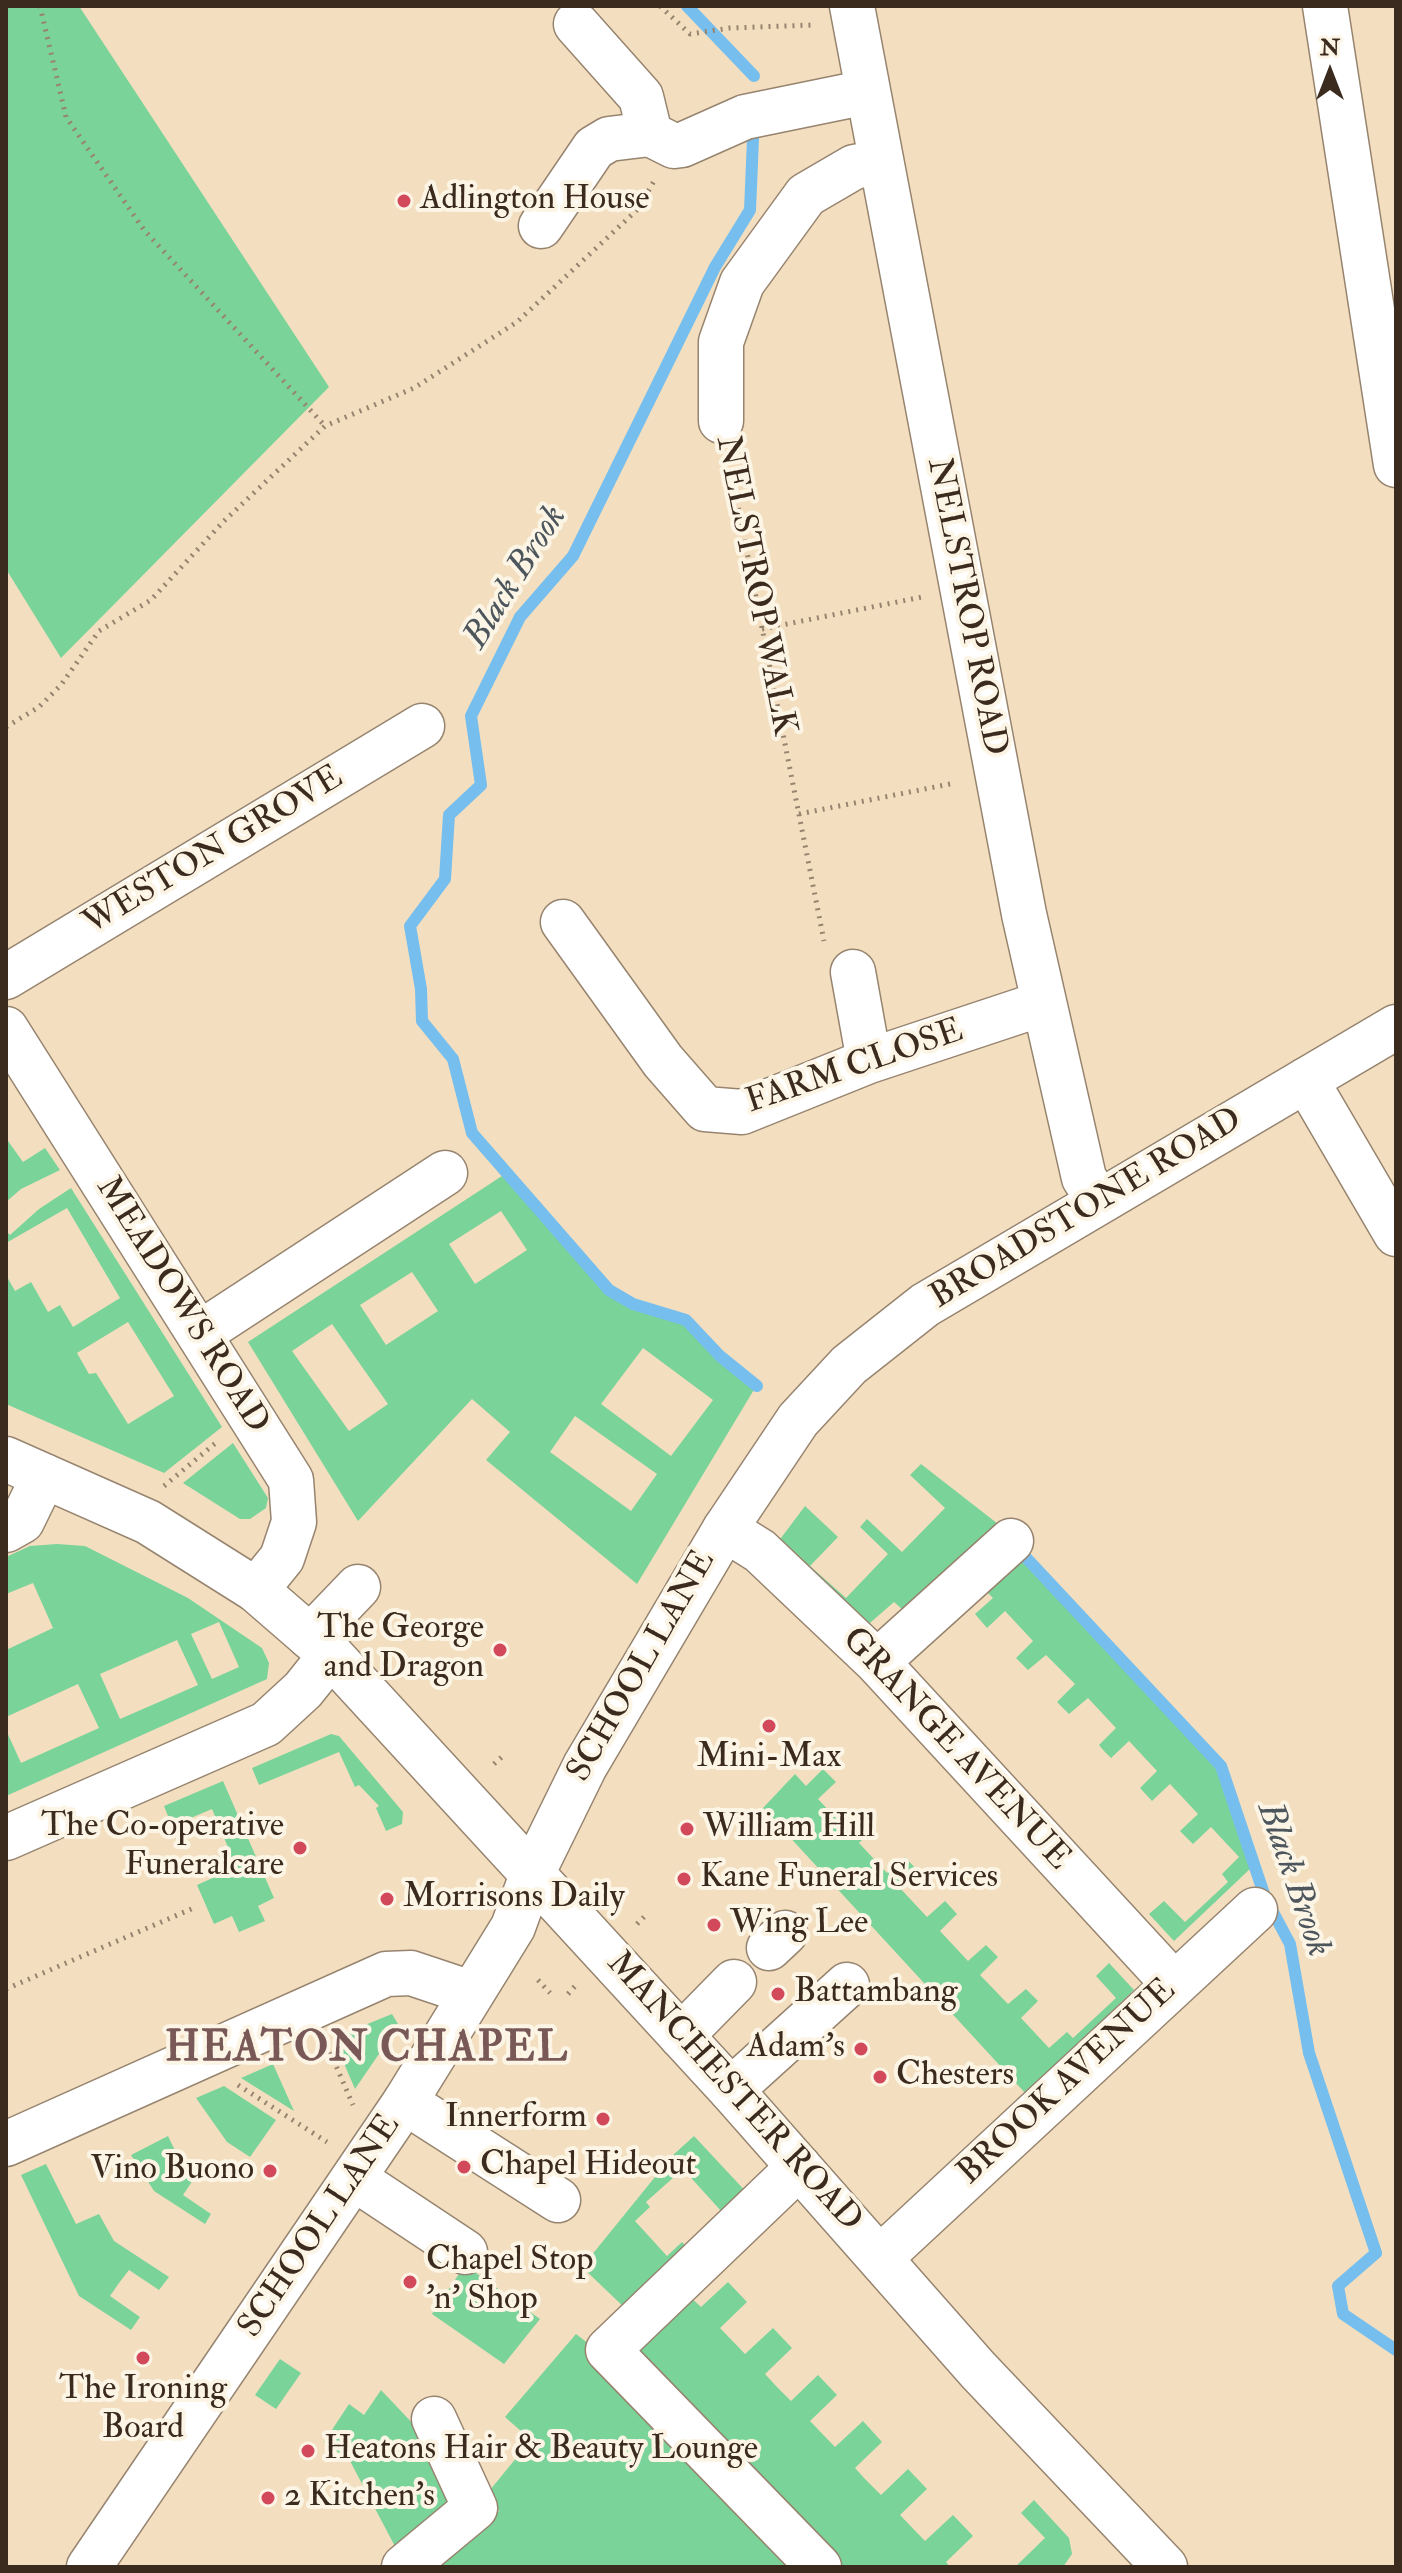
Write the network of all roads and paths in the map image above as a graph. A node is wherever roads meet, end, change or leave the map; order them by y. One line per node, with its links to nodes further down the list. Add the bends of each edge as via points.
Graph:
1 (40, 6): 12 (path, via 66,117 144,230)
2 (660, 6): 4 (path, via 690,34)
3 (1325, 6): 10 (street)
4 (853, 14): 6 (street, NELSTROP ROAD)
5 (576, 24): 7 (street, via 641,97)
6 (867, 92): 7 (street); 8 (street, NELSTROP ROAD)
7 (662, 140): 9 (street, via 626,134 594,148); 12 (path, via 638,209 517,322 414,388)
8 (880, 162): 11 (street, NELSTROP WALK, via 854,167 806,195 742,283 721,342); 14 (street, NELSTROP ROAD)
9 (541, 226)
10 (1383, 292): 13 (street)
11 (721, 421): 15 (path, NELSTROP WALK)
12 (325, 426): 17 (path, via 224,521 151,600 99,631 39,707)
13 (1396, 465)
14 (961, 589): 15 (path); 18 (street, NELSTROP ROAD)
15 (762, 629): 19 (path, NELSTROP WALK)
16 (422, 726): 22 (street, WESTON GROVE)
17 (6, 727)
18 (997, 774): 19 (path); 23 (street, NELSTROP ROAD)
19 (799, 814): 21 (path, NELSTROP WALK, via 828,961)
20 (563, 922): 26 (street, FARM CLOSE, via 663,1061 705,1109 742,1112)
21 (853, 972): 26 (street)
22 (6, 977)
23 (1044, 1003): 26 (street, FARM CLOSE); 29 (street, NELSTROP ROAD, via 1084,1178)
24 (1396, 1027): 27 (street, BROADSTONE ROAD)
25 (6, 1029): 31 (street, MEADOWS ROAD)
26 (869, 1061)
27 (1306, 1080): 29 (street, BROADSTONE ROAD); 30 (street)
28 (445, 1173): 31 (street)
29 (1099, 1201): 33 (street, BROADSTONE ROAD, via 925,1305 849,1365)
30 (1396, 1234)
31 (199, 1334): 32 (street, MEADOWS ROAD)
32 (250, 1415): 35 (path); 40 (street, MEADOWS ROAD, via 291,1480 294,1522 282,1558)
33 (798, 1420): 36 (street, SCHOOL LANE)
34 (25, 1468): 37 (street, via 22,1521); 40 (street, MANCHESTER ROAD, via 148,1522)
35 (162, 1487)
36 (725, 1529): 42 (street, GRANGE AVENUE, via 760,1551); 46 (street, SCHOOL LANE, via 567,1797)
37 (6, 1530)
38 (1011, 1541): 42 (street)
39 (358, 1587): 41 (street)
40 (256, 1590): 41 (street, MANCHESTER ROAD)
41 (320, 1646): 45 (street, via 303,1690 266,1724); 46 (street, MANCHESTER ROAD)
42 (877, 1662): 55 (street, GRANGE AVENUE)
43 (504, 1755): 44 (path)
44 (494, 1764)
45 (6, 1838)
46 (533, 1872): 58 (street, SCHOOL LANE, via 513,1927); 60 (street, MANCHESTER ROAD)
47 (464, 1902): 50 (path)
48 (196, 1907): 57 (path)
49 (1255, 1910): 55 (street, BROOK AVENUE)
50 (473, 1911)
51 (647, 1914): 52 (path)
52 (637, 1924)
53 (538, 1980): 59 (path)
54 (734, 1982): 60 (street)
55 (1174, 1984): 69 (street, BROOK AVENUE)
56 (847, 1985): 62 (street)
57 (6, 1989)
58 (471, 1993): 61 (street, via 411,1973 386,1974); 63 (street, SCHOOL LANE)
59 (550, 1993)
60 (681, 2036): 62 (street, MANCHESTER ROAD)
61 (196, 2059): 64 (street); 65 (path)
62 (731, 2090): 66 (street, MANCHESTER ROAD)
63 (405, 2102): 65 (street, SCHOOL LANE); 67 (street)
64 (6, 2144)
65 (344, 2162): 68 (street); 72 (street, SCHOOL LANE)
66 (799, 2167): 69 (street, MANCHESTER ROAD); 74 (street, via 608,2350)
67 (558, 2200)
68 (465, 2252)
69 (881, 2257): 71 (street, MANCHESTER ROAD)
70 (434, 2419): 73 (street, via 475,2508)
71 (1149, 2562)
72 (89, 2567)
73 (404, 2567)
74 (819, 2567)

